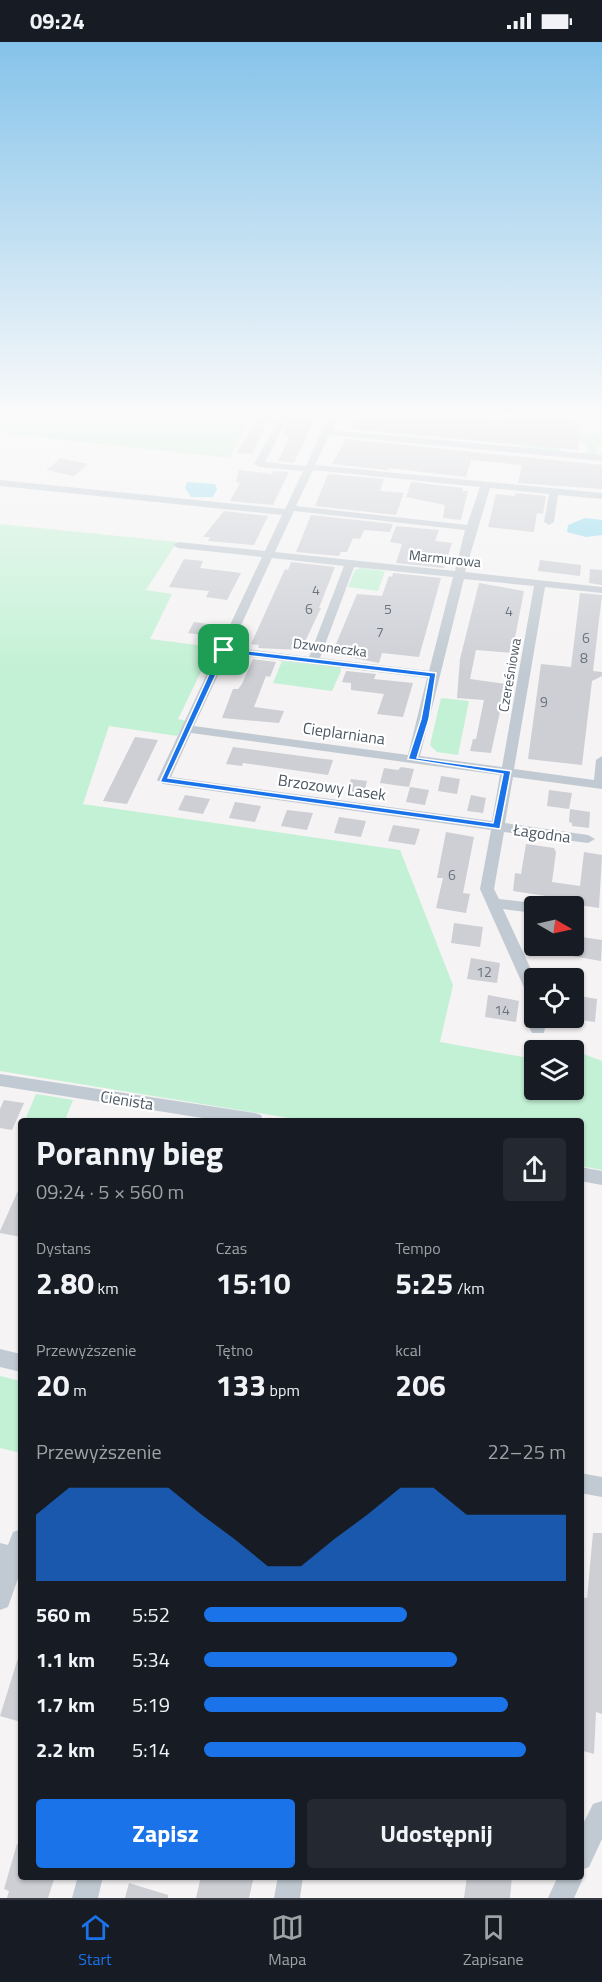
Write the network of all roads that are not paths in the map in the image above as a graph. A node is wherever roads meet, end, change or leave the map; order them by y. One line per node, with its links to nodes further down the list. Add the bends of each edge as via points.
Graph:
1 (150, 500): 5 (street)
2 (294, 500): 5 (street)
3 (481, 500): 7 (street)
4 (553, 500): 6 (street)
5 (289, 510): 7 (street); 9 (street)
6 (549, 522)
7 (471, 528): 11 (street)
8 (178, 545): 9 (street, Marmurowa)
9 (268, 554): 10 (street, Marmurowa); 14 (street)
10 (350, 563): 11 (street, Marmurowa); 15 (street)
11 (460, 574): 12 (street, Marmurowa); 16 (street)
12 (540, 583): 13 (street, Marmurowa); 20 (street, Czereśniowa)
13 (602, 590)
14 (224, 650): 15 (street, Dzwoneczka); 17 (street)
15 (314, 660): 16 (street, Dzwoneczka)
16 (434, 675): 18 (street)
17 (189, 729): 18 (street, Cieplarniana); 22 (street, Brzozowy Lasek, via 163,780)
18 (412, 759): 20 (street, Cieplarniana)
19 (602, 760): 21 (street)
20 (508, 772): 21 (street, Cieplarniana); 22 (street, Łagodna)
21 (601, 785)
22 (497, 827): 23 (street, Łagodna); 24 (street, Łagodna, via 487,889)
23 (588, 839)
24 (492, 903): 25 (street); 26 (street, Łagodna)
25 (524, 907)
26 (524, 971)
27 (0, 1080): 28 (street, Cienista)
28 (161, 1113): 29 (street, Cienista)
29 (228, 1118)
30 (584, 1175): 31 (street)
31 (602, 1178)
32 (0, 1358): 33 (street)
33 (18, 1361)
34 (584, 1484): 35 (street)
35 (602, 1487)
36 (14, 1552): 37 (street)
37 (0, 1599)
38 (602, 1813): 39 (street)
39 (584, 1850)
40 (90, 1880): 43 (street)
41 (290, 1880): 44 (street)
42 (570, 1880): 45 (street)
43 (85, 1898)
44 (288, 1898)
45 (561, 1898)

